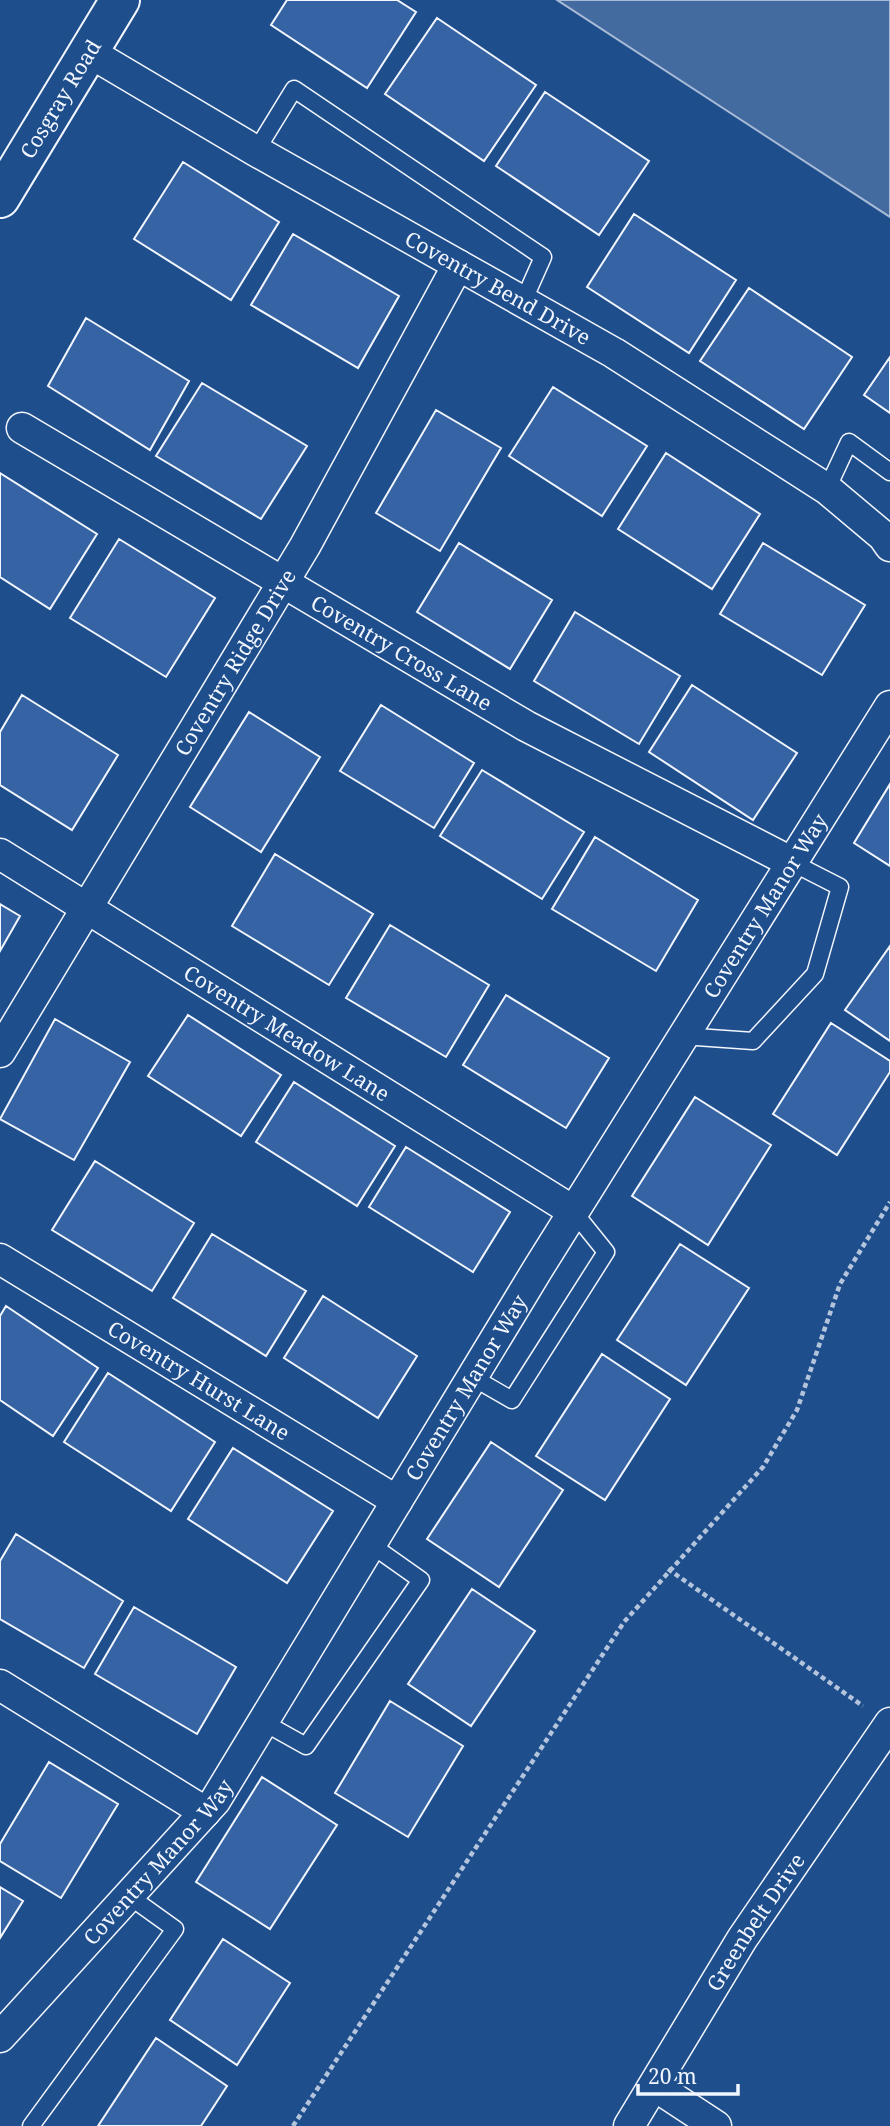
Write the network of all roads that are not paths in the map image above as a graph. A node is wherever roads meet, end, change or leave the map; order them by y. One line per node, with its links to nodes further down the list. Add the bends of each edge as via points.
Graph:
1 (120, 0): 2 (main road, Cosgray Road)
2 (89, 52): 3 (street, Coventry Bend Drive); 4 (main road, Cosgray Road)
3 (256, 151): 5 (street, Coventry Bend Drive); 6 (lane, via 294,89 543,257)
4 (0, 198)
5 (457, 265): 6 (street, Coventry Bend Drive); 11 (street, Coventry Ridge Drive)
6 (523, 302): 9 (street, Coventry Bend Drive, via 614,353)
7 (22, 428): 11 (street, Coventry Cross Lane)
8 (890, 472): 9 (lane, via 849,442)
9 (827, 489): 10 (street, Coventry Bend Drive)
10 (890, 547)
11 (283, 582): 14 (street, Coventry Cross Lane, via 526,726); 15 (street, Coventry Ridge Drive)
12 (890, 706): 14 (street, Coventry Manor Way)
13 (0, 854): 15 (street, Coventry Meadow Lane)
14 (791, 862): 16 (street, Coventry Manor Way); 16 (lane, via 840,887 815,974 753,1041)
15 (86, 909): 17 (street, Coventry Ridge Drive); 18 (street, Coventry Meadow Lane)
16 (682, 1036): 18 (street, Coventry Manor Way)
17 (0, 1052)
18 (573, 1211): 20 (street, Coventry Manor Way); 20 (lane, via 606,1252 512,1400)
19 (0, 1259): 21 (street, Coventry Hurst Lane)
20 (472, 1377): 21 (street, Coventry Manor Way)
21 (397, 1501): 22 (street, Coventry Manor Way)
22 (370, 1545): 24 (street, Coventry Manor Way); 24 (lane, via 421,1580 306,1746)
23 (0, 1685): 26 (street)
24 (263, 1722): 26 (street, Coventry Manor Way)
25 (890, 1724): 29 (street, Greenbelt Drive, via 743,1939)
26 (205, 1812): 27 (street, Coventry Manor Way)
27 (129, 1896): 28 (street, Coventry Manor Way); 30 (lane, via 176,1929)
28 (0, 2037)
29 (655, 2086): 31 (street, Greenbelt Drive); 32 (street)
30 (31, 2126)
31 (629, 2126)
32 (716, 2126)

